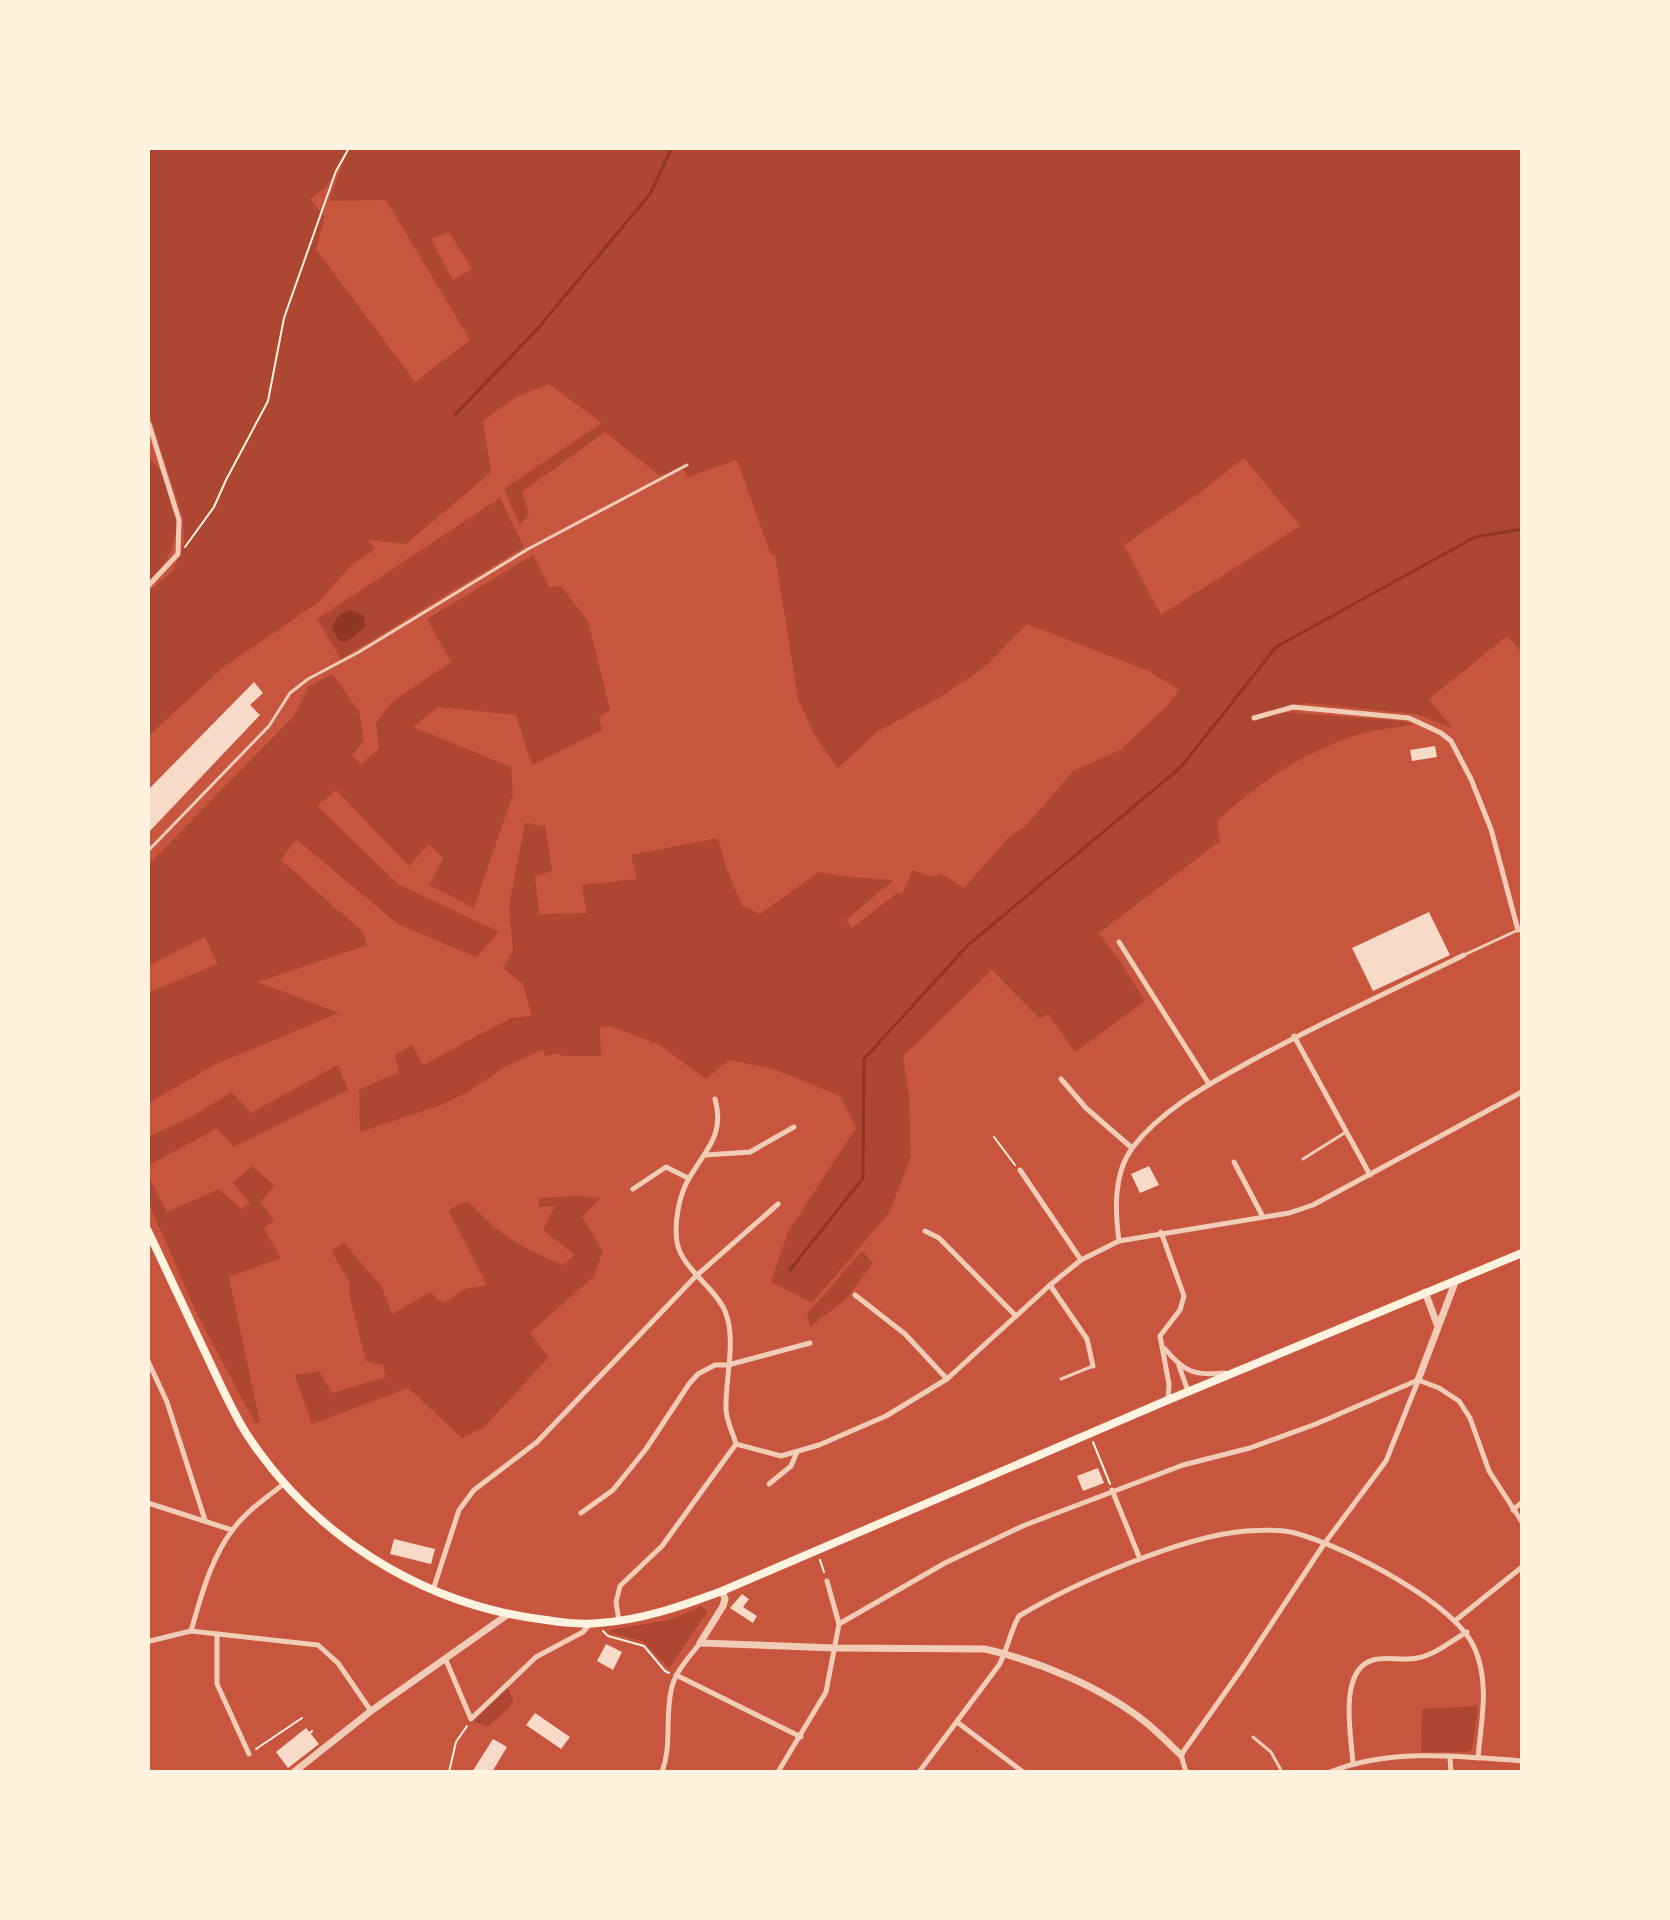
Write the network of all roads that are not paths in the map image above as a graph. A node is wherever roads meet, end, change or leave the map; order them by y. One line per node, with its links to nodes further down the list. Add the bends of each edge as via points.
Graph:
1 (149, 424): 3 (street, via 179,520 178,554)
2 (687, 465): 5 (lane, via 528,549 308,679)
3 (148, 586)
4 (1254, 718): 6 (street, via 1293,707 1409,718 1441,733 1451,741 1471,779)
5 (148, 851)
6 (1520, 929): 8 (lane)
7 (1119, 942): 11 (street)
8 (1464, 955): 9 (street)
9 (1294, 1036): 11 (street); 15 (street)
10 (1061, 1079): 16 (street)
11 (1209, 1084): 16 (street, via 1165,1115)
12 (1522, 1092): 21 (street)
13 (715, 1099): 17 (street, via 717,1128)
14 (794, 1127): 17 (street, via 750,1152)
15 (1346, 1132): 18 (lane); 21 (street)
16 (1132, 1148): 29 (street, via 1119,1179)
17 (706, 1155): 22 (street)
18 (1303, 1159)
19 (1234, 1162): 25 (street)
20 (1020, 1170): 31 (street)
21 (1370, 1175): 25 (street, via 1313,1205)
22 (688, 1178): 23 (street, via 666,1167); 32 (street, via 678,1211 677,1244)
23 (633, 1189)
24 (778, 1204): 32 (street)
25 (1263, 1217): 28 (street)
26 (148, 1231): 53 (main road, via 247,1434)
27 (925, 1231): 37 (street, via 939,1238)
28 (1161, 1232): 29 (street); 40 (street, via 1184,1296 1160,1336)
29 (1119, 1241): 31 (street)
30 (1522, 1253): 33 (main road)
31 (1081, 1260): 34 (street)
32 (696, 1276): 42 (street, via 727,1314); 67 (street, via 537,1442 474,1490 459,1510)
33 (1456, 1280): 35 (main road); 38 (street)
34 (1050, 1285): 37 (street); 43 (street, via 1087,1339)
35 (1425, 1292): 38 (street); 45 (main road)
36 (855, 1295): 46 (street, via 905,1334)
37 (1016, 1316): 46 (street)
38 (1437, 1324): 48 (street)
39 (810, 1343): 42 (street)
40 (1164, 1348): 44 (street); 50 (street)
41 (148, 1361): 60 (street, via 167,1402)
42 (728, 1365): 51 (street, via 726,1412); 59 (street, via 698,1374 613,1490)
43 (1093, 1366): 47 (lane)
44 (1179, 1366): 45 (street, via 1195,1373); 49 (street)
45 (1234, 1372): 49 (main road)
46 (947, 1379): 52 (street, via 886,1416)
47 (1061, 1379)
48 (1418, 1380): 55 (street, via 1290,1434); 58 (street, via 1459,1401 1489,1471); 63 (street, via 1386,1461)
49 (1188, 1391): 50 (main road)
50 (1168, 1400): 68 (main road)
51 (736, 1444): 52 (street, via 781,1456); 71 (street, via 662,1546 620,1586)
52 (797, 1451): 54 (street, via 791,1466)
53 (285, 1483): 62 (street); 67 (main road, via 353,1545)
54 (769, 1484)
55 (1112, 1490): 64 (street); 73 (street, via 945,1563)
56 (1522, 1502): 58 (street)
57 (148, 1503): 60 (street)
58 (1513, 1510): 61 (street)
59 (581, 1513)
60 (205, 1520): 62 (street)
61 (1522, 1522)
62 (232, 1530): 74 (street, via 204,1584)
63 (1324, 1544): 64 (street, via 1294,1533 1243,1532); 70 (street, via 1401,1580); 88 (street)
64 (1140, 1559): 80 (street, via 1019,1616)
65 (1522, 1567): 70 (street)
66 (827, 1581): 73 (street)
67 (432, 1591): 69 (main road)
68 (722, 1591): 71 (main road); 78 (street, via 723,1606)
69 (507, 1615): 72 (main road); 81 (street)
70 (1456, 1620): 75 (street)
71 (619, 1621): 72 (main road)
72 (594, 1624): 81 (street, via 536,1657 471,1719)
73 (839, 1624): 79 (street)
74 (191, 1631): 76 (street); 77 (street)
75 (1467, 1632): 90 (street, via 1484,1691); 92 (street, via 1424,1656 1373,1660 1357,1669 1351,1682)
76 (217, 1634): 83 (street, via 318,1645 338,1663); 87 (street, via 217,1684)
77 (150, 1641)
78 (700, 1643): 79 (street); 82 (street)
79 (835, 1648): 80 (street, via 985,1649); 85 (street, via 826,1692)
80 (1005, 1654): 84 (street); 88 (street, via 1097,1690 1145,1721)
81 (445, 1658): 83 (street)
82 (676, 1675): 85 (street); 94 (street)
83 (371, 1711): 93 (street)
84 (957, 1722): 96 (street); 97 (street)
85 (801, 1737): 95 (street)
86 (1253, 1737): 99 (lane, via 1271,1752)
87 (249, 1754)
88 (1181, 1755): 98 (street)
89 (1450, 1758): 90 (street); 92 (street, via 1402,1756); 101 (street)
90 (1478, 1758): 91 (street)
91 (1522, 1761)
92 (1353, 1763): 100 (street)
93 (294, 1772)
94 (662, 1772)
95 (778, 1772)
96 (919, 1772)
97 (1023, 1772)
98 (1186, 1772)
99 (1282, 1772)
100 (1330, 1772)
101 (1451, 1772)

